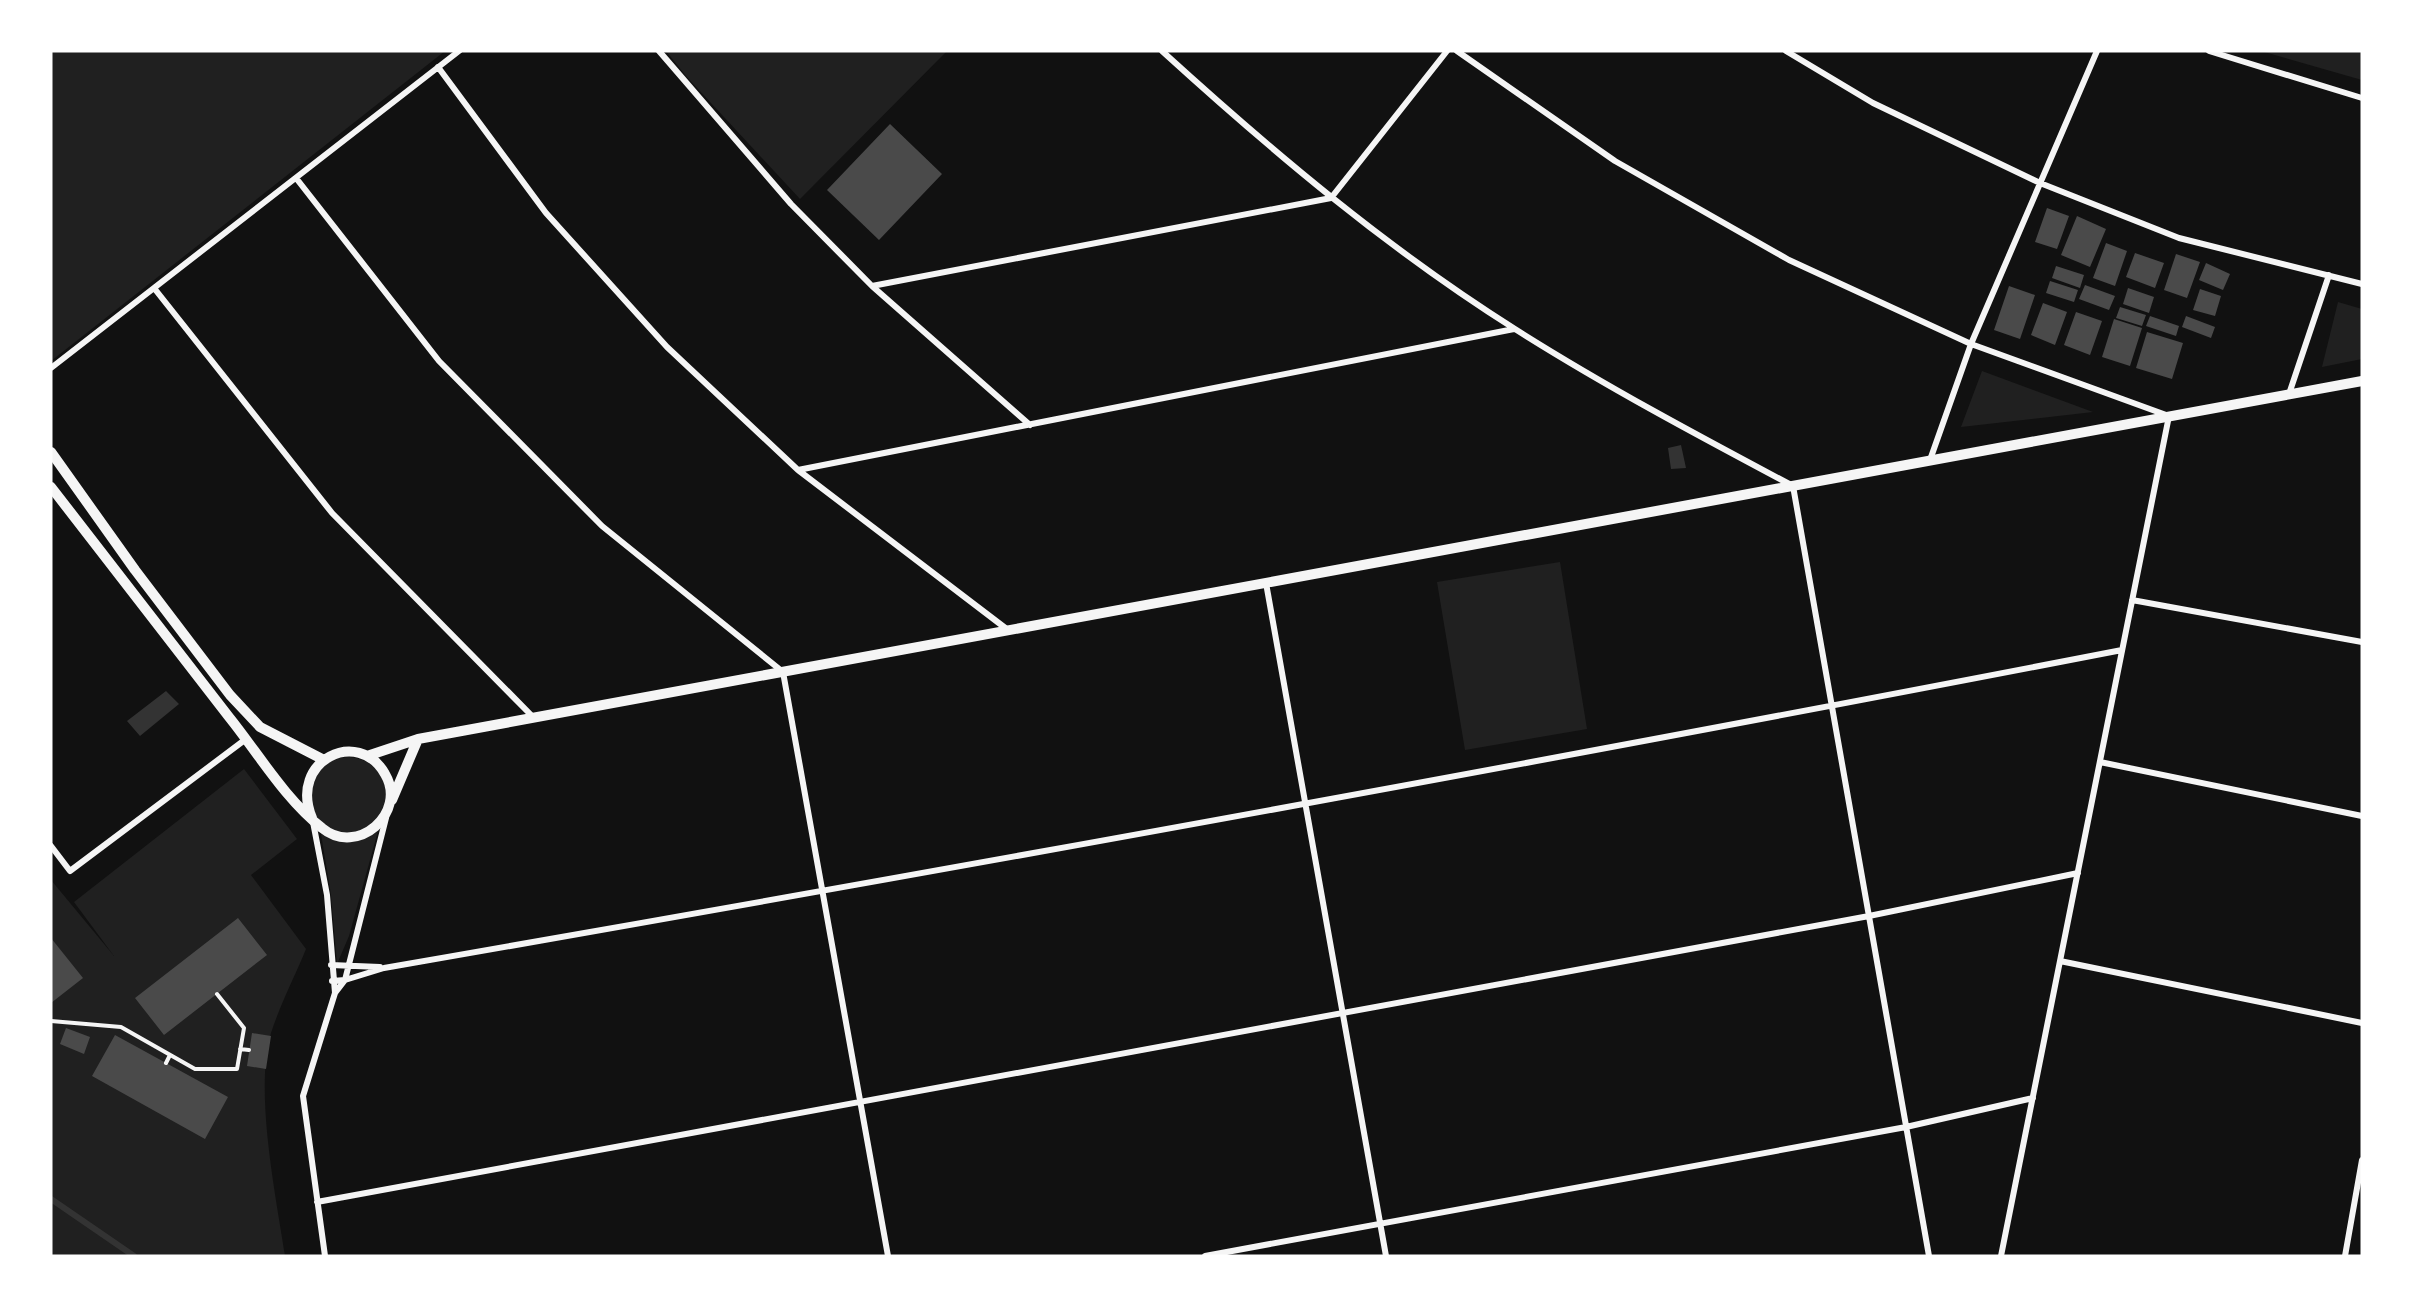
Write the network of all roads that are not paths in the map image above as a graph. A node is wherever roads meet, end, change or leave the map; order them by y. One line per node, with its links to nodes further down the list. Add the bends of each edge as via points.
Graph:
1 (459, 51): 9 (street)
2 (659, 51): 16 (street, via 791,204)
3 (1162, 51): 13 (street)
4 (1447, 51): 13 (street)
5 (1457, 51): 19 (street, via 1615,161 1676,196 1789,260)
6 (1786, 51): 12 (street, via 1874,103)
7 (2097, 51): 12 (street)
8 (2210, 51): 10 (street)
9 (438, 67): 11 (street); 27 (street, via 546,213 636,314)
10 (2362, 99)
11 (296, 178): 17 (street); 37 (street, via 439,361 488,411 602,526)
12 (2040, 183): 14 (street, via 2179,238); 19 (street)
13 (1331, 198): 16 (street); 18 (street)
14 (2329, 275): 15 (street); 22 (street)
15 (2362, 284)
16 (872, 286): 24 (street)
17 (154, 288): 20 (street); 39 (street, via 332,513)
18 (1514, 329): 24 (street); 28 (street, via 1651,411)
19 (1971, 344): 23 (street); 26 (street)
20 (51, 368)
21 (2362, 381): 22 (street)
22 (2289, 394): 23 (street)
23 (2169, 416): 26 (street); 33 (street)
24 (1030, 425): 27 (street)
25 (51, 452): 30 (street)
26 (1930, 460): 28 (street)
27 (798, 470): 34 (street)
28 (1793, 486): 32 (street); 38 (street)
29 (51, 487): 31 (street)
30 (135, 570): 31 (street); 43 (street, via 230,695 260,727)
31 (122, 579): 40 (street)
32 (1266, 583): 34 (street); 45 (street)
33 (2132, 600): 35 (street); 36 (street)
34 (1008, 630): 37 (street)
35 (2362, 642)
36 (2122, 650): 38 (street); 44 (street)
37 (783, 672): 39 (street); 51 (street)
38 (1831, 706): 45 (street); 52 (street)
39 (533, 718): 41 (street)
40 (246, 738): 48 (street, via 275,780); 49 (street, via 70,871)
41 (418, 739): 42 (street); 46 (street)
42 (367, 756): 43 (street, via 345,752); 46 (street, via 386,774 390,786)
43 (324, 760): 48 (street, via 308,780 306,793)
44 (2100, 762): 47 (street); 50 (street)
45 (1305, 803): 51 (street); 60 (street)
46 (388, 810): 48 (street, via 371,831 345,838 327,831); 54 (street)
47 (2362, 816)
48 (312, 818): 55 (street, via 327,895)
49 (51, 846)
50 (2078, 873): 52 (street); 53 (street)
51 (822, 892): 56 (street); 63 (street)
52 (1869, 916): 60 (street); 64 (street)
53 (2060, 961): 61 (street); 62 (street)
54 (348, 964): 55 (street); 56 (street); 57 (street)
55 (332, 965): 58 (street)
56 (384, 968): 57 (street)
57 (345, 980): 58 (street); 59 (street)
58 (332, 981): 59 (street)
59 (335, 993): 66 (street, via 303,1096)
60 (1343, 1013): 63 (street); 67 (street)
61 (2362, 1023)
62 (2033, 1098): 64 (street); 73 (street)
63 (860, 1102): 66 (street); 69 (street)
64 (1906, 1127): 67 (street); 72 (street)
65 (2362, 1160): 74 (street)
66 (317, 1202): 68 (street)
67 (1380, 1224): 70 (street); 71 (street)
68 (325, 1256)
69 (888, 1256)
70 (1205, 1256)
71 (1386, 1256)
72 (1929, 1256)
73 (2001, 1256)
74 (2345, 1256)

